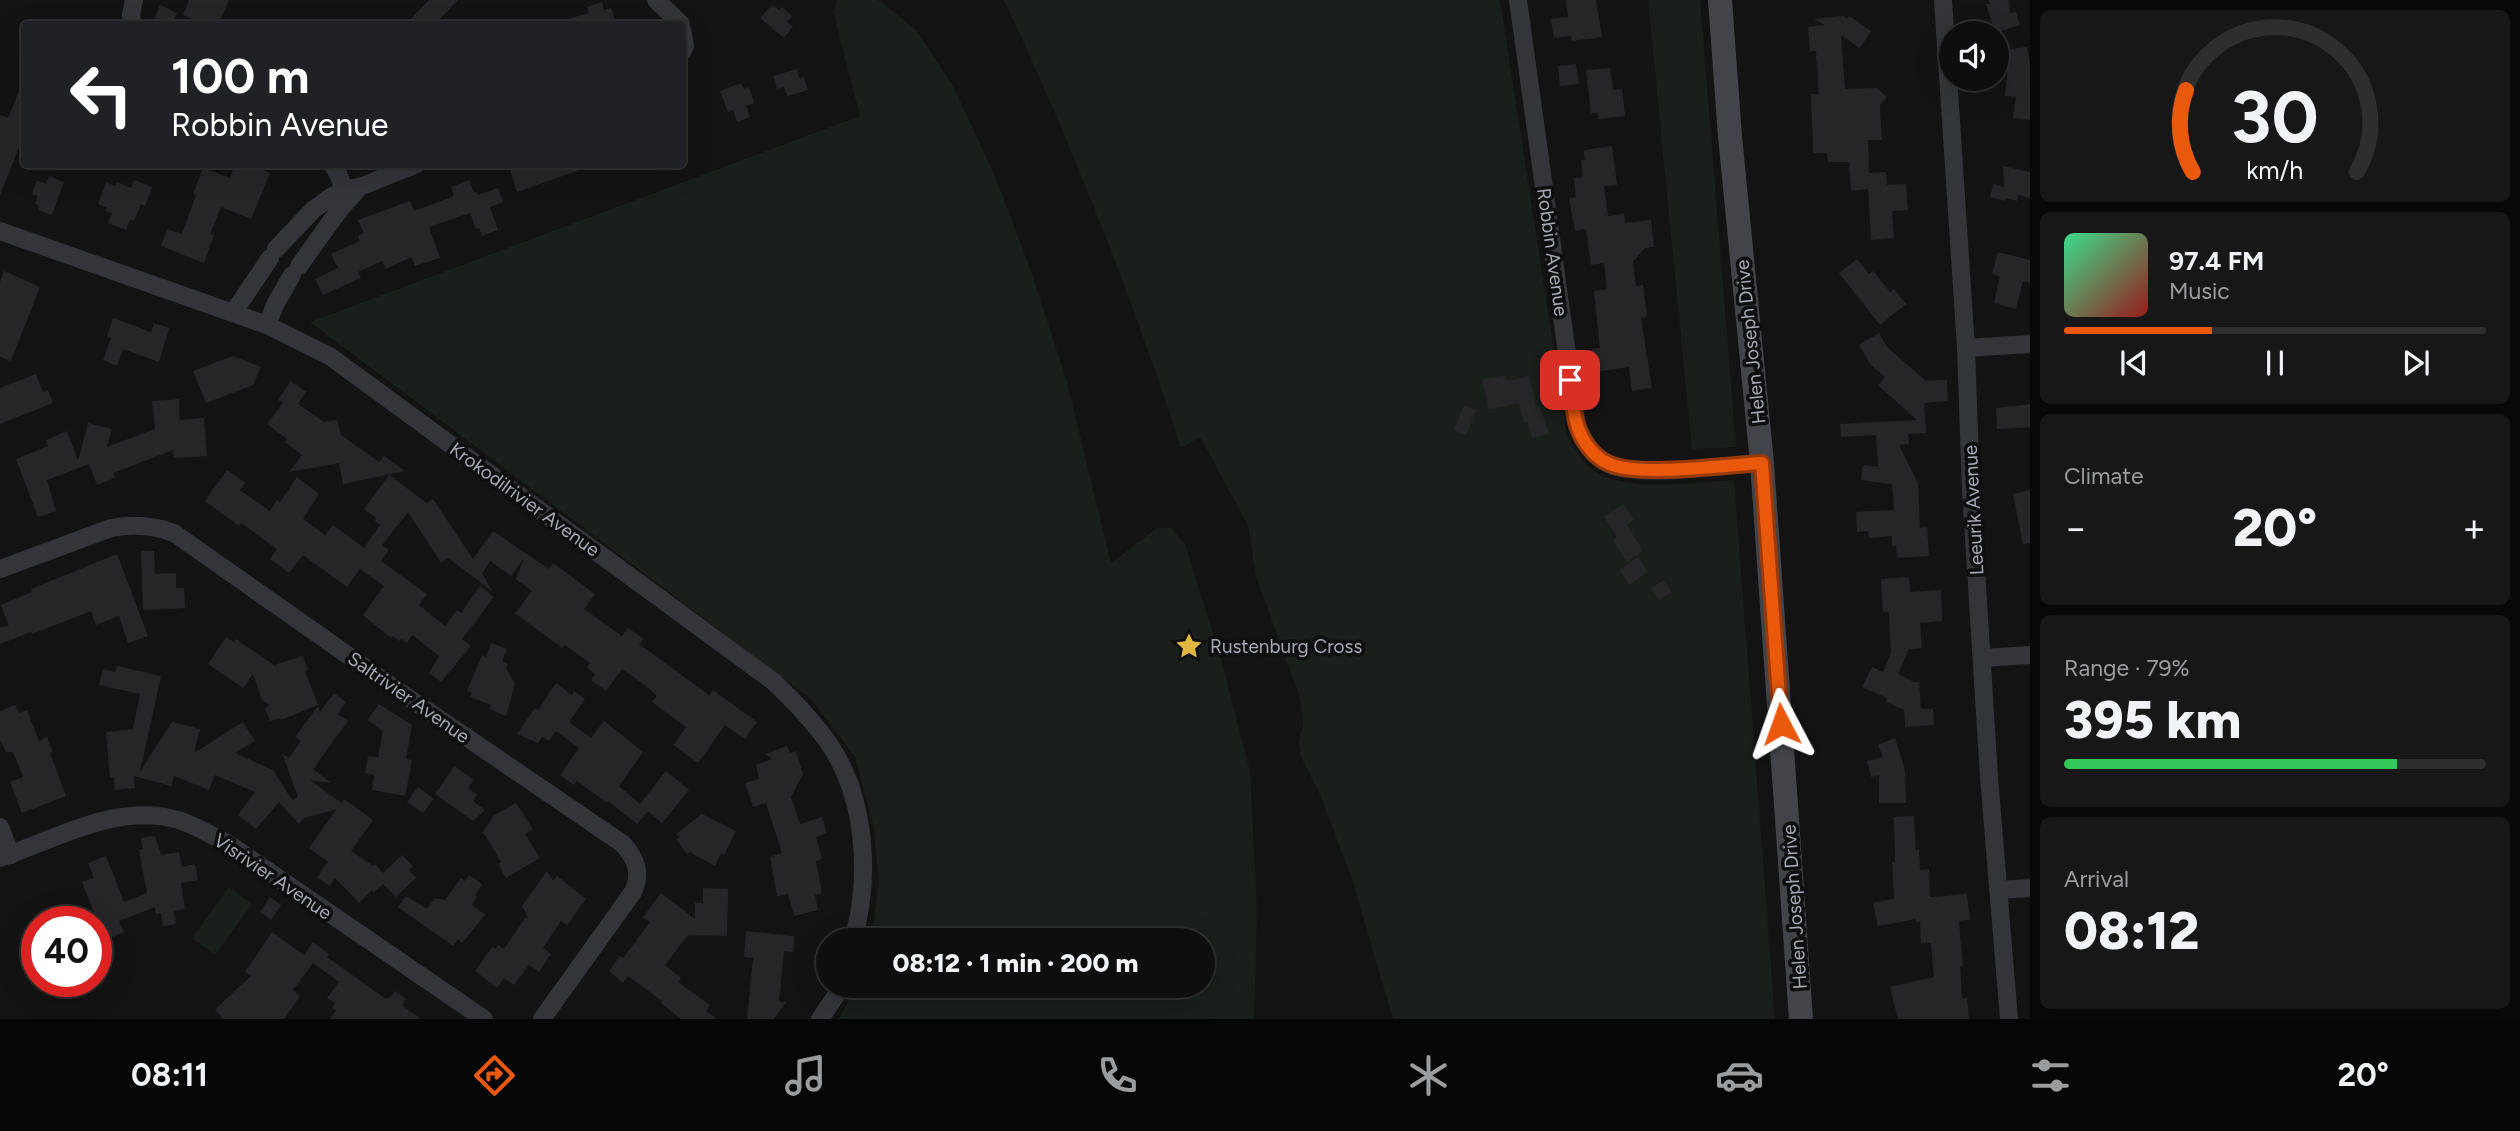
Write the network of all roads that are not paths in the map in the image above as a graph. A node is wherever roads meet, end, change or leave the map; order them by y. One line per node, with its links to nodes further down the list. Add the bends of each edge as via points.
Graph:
1 (134, 0): 6 (street)
2 (656, 0): 7 (street)
3 (1518, 0): 16 (street, Robbin Avenue, via 1577,426 1584,440 1604,461 1627,468)
4 (1720, 0): 16 (street, Helen Joseph Drive)
5 (1943, 0): 15 (street, Leeurik Avenue)
6 (132, 21)
7 (676, 21)
8 (335, 168): 10 (street)
9 (406, 168): 10 (street)
10 (353, 188): 12 (street, via 313,210 273,254); 13 (street, via 295,271)
11 (0, 231): 12 (street, Krokodilrivier Avenue)
12 (233, 313): 13 (street, Krokodilrivier Avenue)
13 (267, 325): 24 (street, Krokodilrivier Avenue, via 356,374 774,682 805,713 830,744 860,825 863,871)
14 (2030, 344): 15 (street)
15 (1966, 348): 19 (street, Leeurik Avenue)
16 (1762, 463): 29 (street, Helen Joseph Drive)
17 (0, 569): 27 (street, Saltrivier Avenue, via 111,528 142,525 174,533 623,844 638,871 633,892)
18 (2030, 655): 19 (street)
19 (1983, 658): 23 (street, Leeurik Avenue)
20 (0, 827): 21 (street)
21 (5, 856): 26 (street, Visrivier Avenue, via 117,817 176,819 227,843)
22 (2030, 888): 23 (street)
23 (1998, 890): 30 (street, Leeurik Avenue)
24 (856, 928)
25 (834, 998): 28 (street)
26 (484, 1019)
27 (542, 1019)
28 (820, 1019)
29 (1801, 1019)
30 (2009, 1019)

